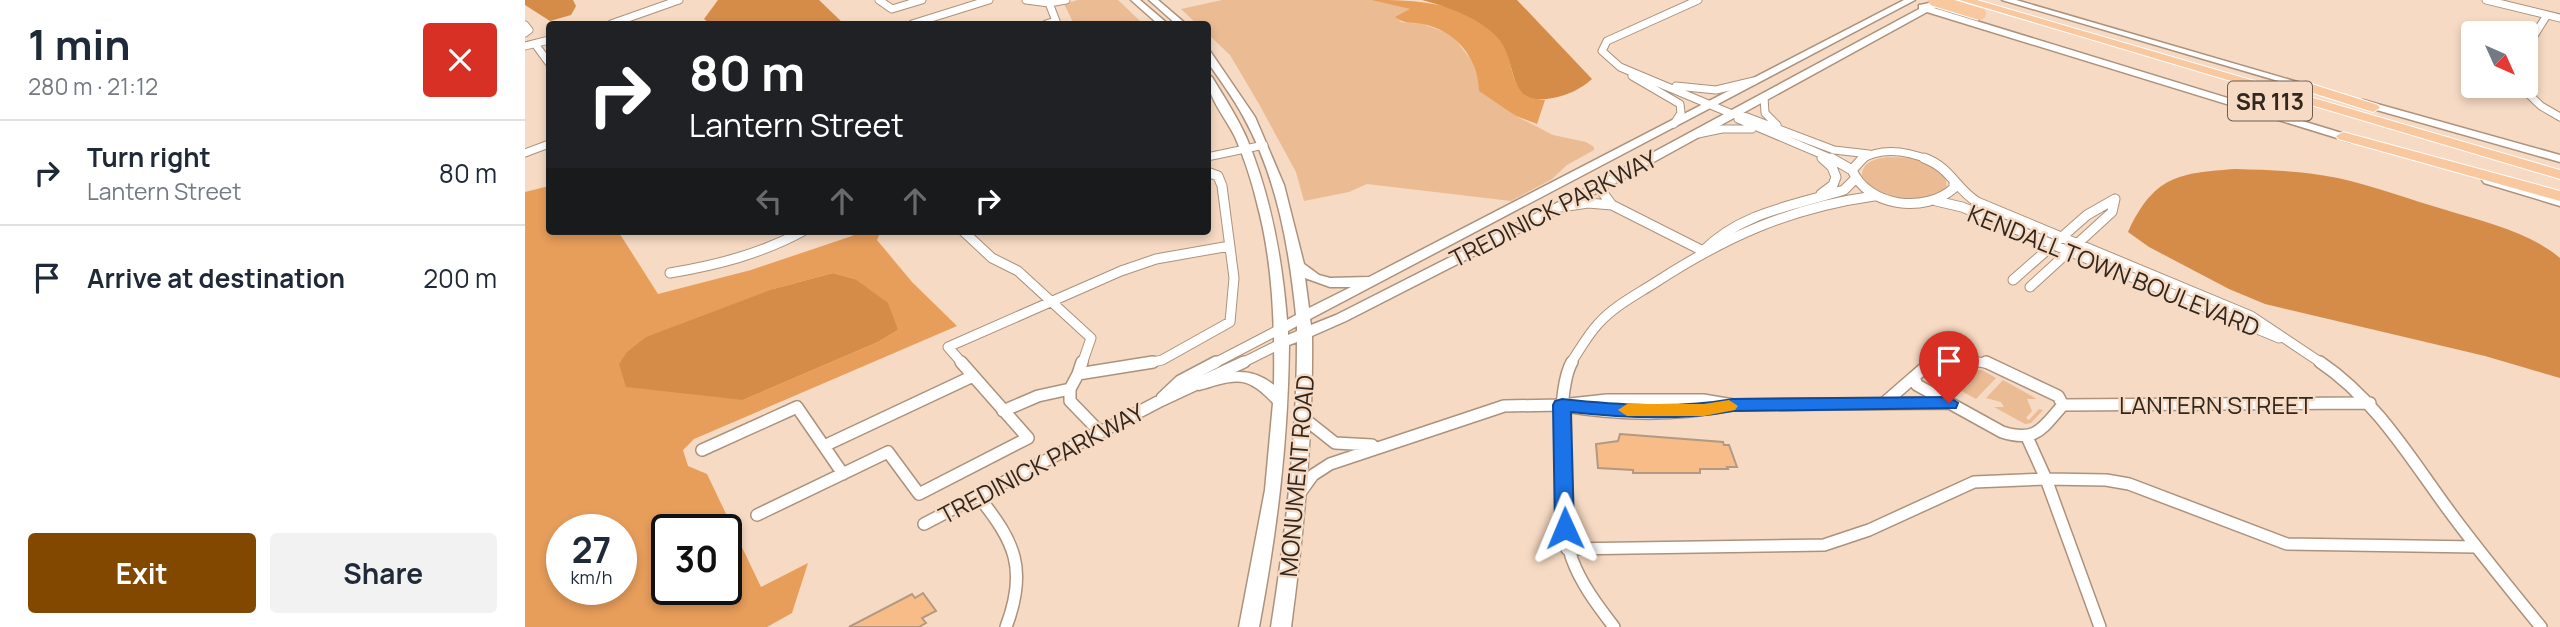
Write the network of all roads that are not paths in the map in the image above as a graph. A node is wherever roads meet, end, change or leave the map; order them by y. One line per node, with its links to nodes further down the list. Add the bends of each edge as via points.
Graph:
1 (679, 0): 20 (street)
2 (879, 0): 3 (street, via 892,9)
3 (922, 0)
4 (988, 0): 21 (street)
5 (1026, 0): 15 (street)
6 (1066, 0): 15 (street)
7 (1135, 0): 23 (street)
8 (1153, 0): 24 (street)
9 (1697, 0): 33 (street, via 1607,41 1602,51)
10 (1942, 0): 16 (street, TREDINICK PARKWAY)
11 (1965, 0): 17 (highway, SR 113)
12 (2006, 0): 37 (street)
13 (2486, 0): 18 (street)
14 (1905, 1): 16 (street); 34 (street, TREDINICK PARKWAY)
15 (1051, 2): 22 (street)
16 (1931, 4): 17 (highway, SR 113, bridge); 38 (street, TREDINICK PARKWAY); 47 (street)
17 (1985, 11): 60 (highway, SR 113); 63 (highway, SR 113)
18 (2547, 15): 19 (street); 26 (street)
19 (2560, 18)
20 (620, 21)
21 (922, 21)
22 (1054, 21)
23 (1160, 21)
24 (1174, 21)
25 (525, 25): 27 (street, via 529,30)
26 (2538, 29)
27 (525, 33)
28 (546, 41): 29 (street)
29 (535, 44): 30 (street); 32 (street)
30 (525, 46)
31 (1211, 58): 48 (street, MONUMENT ROAD, via 1238,95)
32 (546, 59)
33 (1620, 67): 35 (street); 43 (street, via 1680,104 1681,113)
34 (1757, 80): 35 (street, via 1711,90); 40 (street, TREDINICK PARKWAY)
35 (1658, 83): 40 (street)
36 (1211, 84): 50 (street, MONUMENT ROAD)
37 (2302, 85): 56 (street); 57 (highway)
38 (1764, 97): 41 (street, TREDINICK PARKWAY); 45 (street, via 1764,113)
39 (2532, 98): 42 (street)
40 (1711, 104): 41 (street); 43 (street, TREDINICK PARKWAY)
41 (1732, 114): 44 (street); 45 (street, KENDALL TOWN BOULEVARD); 46 (street, TREDINICK PARKWAY)
42 (2560, 117)
43 (1674, 124): 81 (street, TREDINICK PARKWAY)
44 (1759, 129): 46 (street); 52 (street)
45 (1786, 132): 54 (street, KENDALL TOWN BOULEVARD, via 1834,150)
46 (1695, 134): 62 (street, TREDINICK PARKWAY)
47 (2343, 136): 64 (highway); 68 (street)
48 (1263, 142): 50 (street); 79 (street, MONUMENT ROAD, via 1280,185)
49 (546, 145): 53 (street)
50 (1245, 145): 51 (street); 55 (street); 86 (street, MONUMENT ROAD, via 1268,220)
51 (1211, 149)
52 (1813, 152): 59 (street); 66 (street, via 1827,161 1836,177)
53 (525, 153)
54 (1873, 153): 59 (street, via 1858,160); 61 (street, KENDALL TOWN BOULEVARD, via 1924,157 1945,168)
55 (1211, 156)
56 (2560, 159)
57 (2560, 168)
58 (1211, 173): 76 (street, via 1222,186)
59 (1854, 174): 65 (street); 66 (street, via 1844,190)
60 (2560, 175)
61 (1954, 182): 67 (street, via 1950,193); 73 (street, KENDALL TOWN BOULEVARD, via 1969,198)
62 (1605, 184): 69 (street, via 1603,193); 70 (street, TREDINICK PARKWAY)
63 (2560, 188)
64 (2560, 196)
65 (1881, 197): 67 (street, KENDALL TOWN BOULEVARD, via 1909,203); 77 (street, via 1852,197 1793,213)
66 (1812, 199): 77 (street, via 1742,222)
67 (1935, 201): 75 (street, KENDALL TOWN BOULEVARD, via 1962,207)
68 (2560, 202)
69 (1612, 205): 70 (street); 77 (street)
70 (1557, 208): 85 (street, TREDINICK PARKWAY, via 1341,318)
71 (795, 235): 80 (street, via 737,261)
72 (967, 235): 84 (street)
73 (2060, 238): 74 (street, KENDALL TOWN BOULEVARD); 74 (street, via 2115,199 2112,212); 75 (street)
74 (2076, 244): 78 (street); 87 (street, KENDALL TOWN BOULEVARD, via 2251,316)
75 (2052, 245): 78 (street, KENDALL TOWN BOULEVARD); 82 (street)
76 (1230, 246): 84 (street, via 1156,260); 88 (street, via 1234,278 1230,322 1162,360)
77 (1703, 251): 98 (street, via 1597,325 1569,366)
78 (2068, 251): 83 (street); 87 (street, KENDALL TOWN BOULEVARD)
79 (1299, 267): 81 (street, via 1331,284); 85 (street, MONUMENT ROAD)
80 (670, 273)
81 (1387, 274): 85 (street, TREDINICK PARKWAY)
82 (2013, 280)
83 (2030, 287)
84 (1051, 300): 88 (street, via 1091,338); 89 (street, via 947,347)
85 (1304, 325): 86 (street, TREDINICK PARKWAY); 101 (street, MONUMENT ROAD)
86 (1282, 335): 91 (street, TREDINICK PARKWAY); 93 (street, MONUMENT ROAD); 94 (street, TREDINICK PARKWAY, via 1180,382)
87 (2293, 343): 96 (street, KENDALL TOWN BOULEVARD)
88 (1078, 374): 92 (street)
89 (971, 377): 100 (street); 105 (street)
90 (1915, 377): 95 (street, via 1917,385); 97 (street); 99 (street, via 1936,360 1976,359 2058,396)
91 (1199, 385): 93 (street, via 1245,376 1265,383); 94 (street, TREDINICK PARKWAY)
92 (1070, 389): 100 (street); 102 (street, via 1070,401)
93 (1280, 401): 116 (street, MONUMENT ROAD, via 1266,536)
94 (1158, 402): 102 (street, TREDINICK PARKWAY)
95 (1949, 403): 97 (street); 103 (street, via 2008,435)
96 (2369, 403): 99 (street, LANTERN STREET); 113 (street, KENDALL TOWN BOULEVARD)
97 (1883, 404): 98 (street, via 1733,405 1704,410)
98 (1562, 405): 104 (street, via 1504,406); 114 (street)
99 (2063, 405): 103 (street, via 2038,432)
100 (1003, 411): 107 (street, via 1028,438 919,494 888,452)
101 (1306, 420): 104 (street, via 1331,443 1343,447); 109 (street, MONUMENT ROAD)
102 (1100, 432): 110 (street, TREDINICK PARKWAY)
103 (2027, 437): 108 (street)
104 (1387, 444): 109 (street, via 1330,464 1313,475)
105 (824, 446): 106 (street, via 797,407); 107 (street)
106 (702, 450)
107 (843, 474): 111 (street)
108 (2046, 479): 113 (street, via 2129,484 2287,544); 114 (street, via 1974,482 1869,530 1824,545); 119 (street)
109 (1300, 493): 117 (street, MONUMENT ROAD)
110 (978, 496): 112 (street, TREDINICK PARKWAY); 115 (street, via 1002,524 1017,556 1020,581)
111 (757, 515)
112 (924, 524)
113 (2476, 547): 120 (street, KENDALL TOWN BOULEVARD)
114 (1567, 548): 118 (street, via 1587,593)
115 (1006, 627)
116 (1249, 627)
117 (1281, 627)
118 (1614, 627)
119 (2101, 627)
120 (2541, 627)

